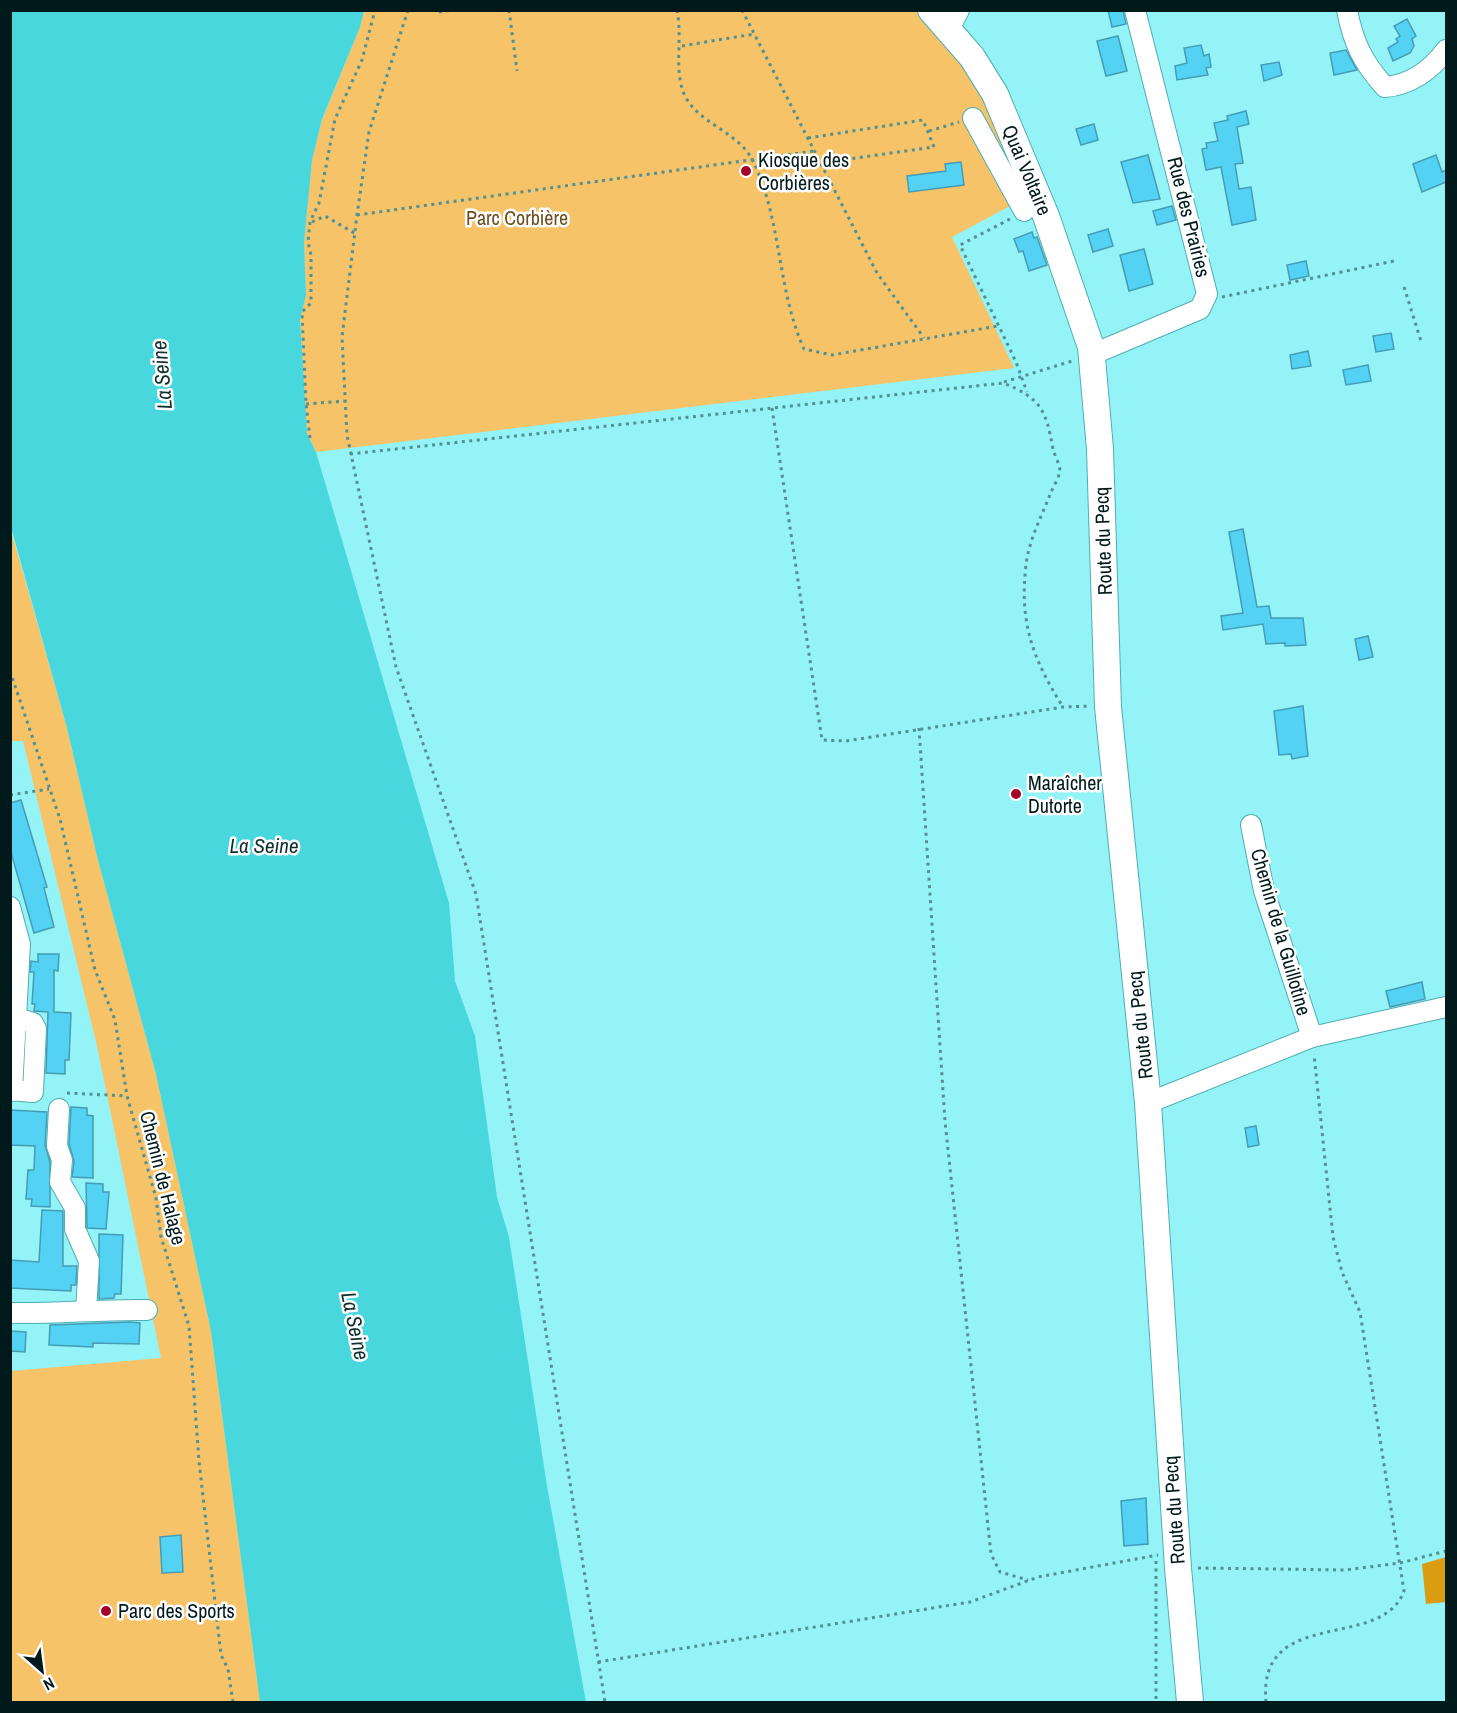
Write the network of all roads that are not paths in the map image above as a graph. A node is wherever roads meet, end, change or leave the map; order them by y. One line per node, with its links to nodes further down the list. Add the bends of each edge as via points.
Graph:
1 (931, 10): 4 (main road, Quai Voltaire)
2 (1135, 10): 8 (street, Rue des Prairies, via 1206,287 1205,301 1200,309)
3 (1347, 10): 5 (street, via 1360,57 1385,87 1403,86 1437,62)
4 (953, 21): 8 (main road, Quai Voltaire, via 994,94 1046,216)
5 (1446, 50)
6 (966, 120): 7 (street)
7 (1024, 212)
8 (1091, 351): 15 (main road, Route du Pecq, via 1100,449 1108,707)
9 (1251, 825): 13 (street, Chemin de la Guillotine, via 1264,891)
10 (10, 907): 12 (street, via 20,944)
11 (1446, 1006): 13 (street)
12 (17, 1018): 14 (street); 14 (street, via 33,1023 36,1029 33,1092)
13 (1312, 1037): 15 (street)
14 (11, 1090)
15 (1148, 1103): 20 (main road, Route du Pecq, via 1170,1558)
16 (59, 1109): 18 (street, via 60,1182 75,1208 75,1229 89,1261)
17 (147, 1310): 18 (street)
18 (86, 1311): 19 (street)
19 (10, 1313)
20 (1190, 1702)

